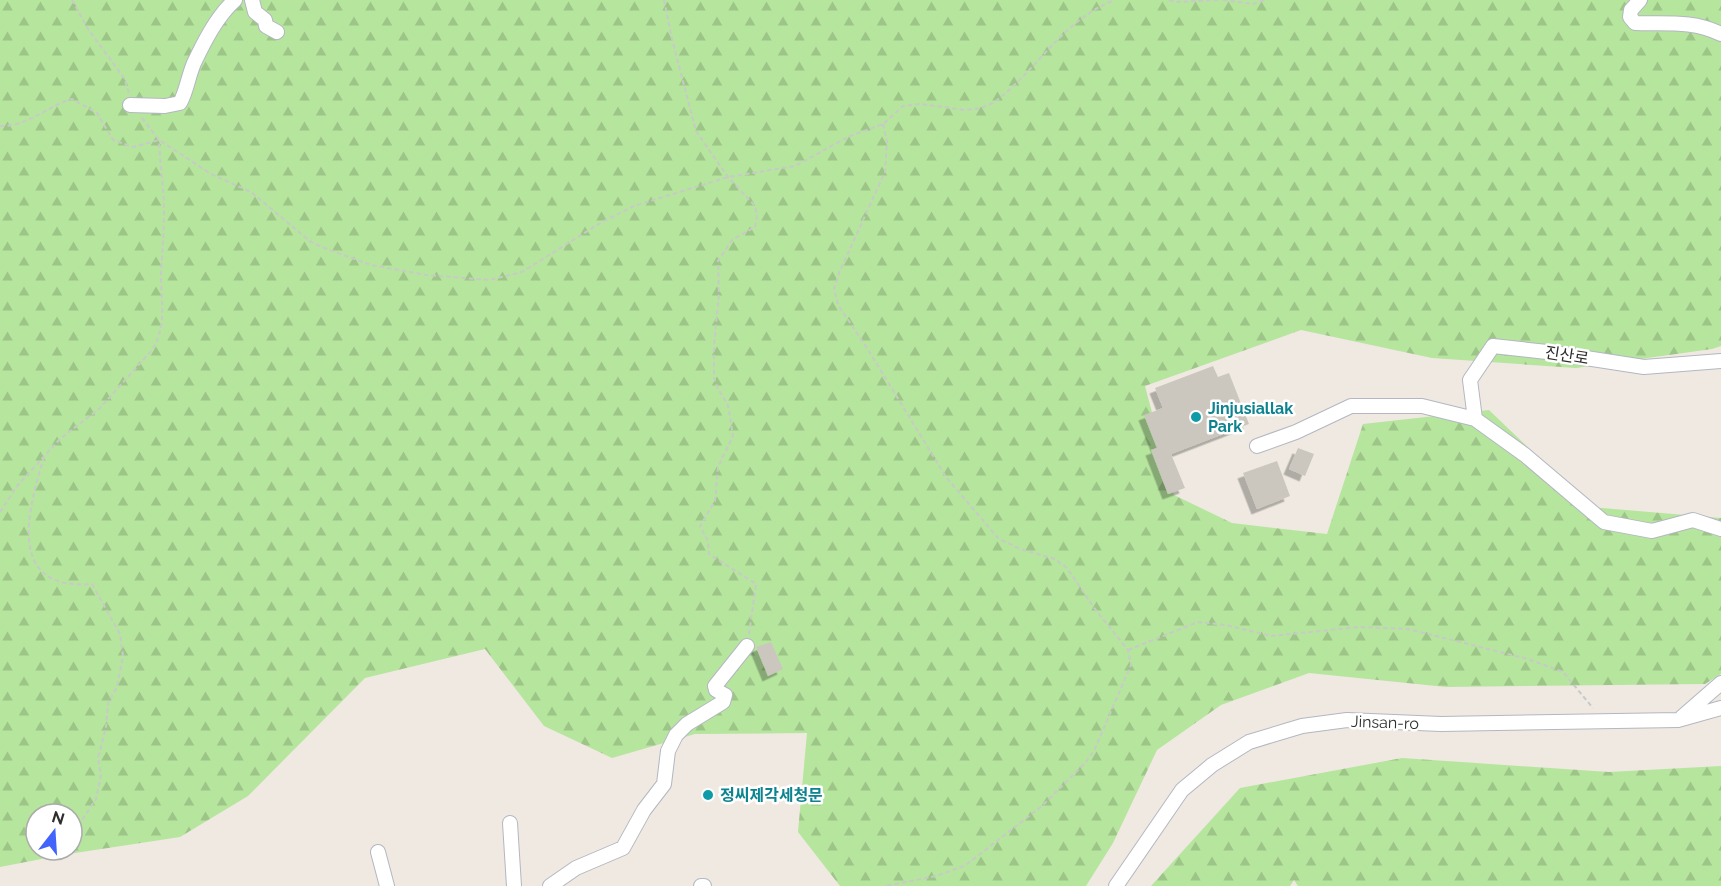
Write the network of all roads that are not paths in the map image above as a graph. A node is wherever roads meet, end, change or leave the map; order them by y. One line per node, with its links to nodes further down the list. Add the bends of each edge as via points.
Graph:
1 (234, 0): 6 (street, via 198,56 180,103)
2 (252, 0): 4 (street, via 255,12)
3 (1640, 0): 5 (street, via 1631,10 1630,17 1635,23 1694,24)
4 (277, 32)
5 (1721, 34)
6 (130, 105)
7 (1721, 361): 8 (street, 진산로, via 1644,368 1493,346 1470,380)
8 (1475, 419): 9 (street, via 1422,406 1351,406); 10 (street, via 1525,455 1604,522 1652,531 1694,520)
9 (1257, 446)
10 (1721, 529)
11 (747, 646): 19 (street, via 715,686 725,695 723,702 676,735 664,784 623,848 576,868)
12 (1721, 683): 14 (street)
13 (1721, 708): 14 (street, Jinsan-ro)
14 (1678, 720): 20 (street, Jinsan-ro, via 1441,724 1347,720 1302,726 1249,742 1182,790)
15 (510, 823): 18 (street)
16 (378, 852): 17 (street)
17 (387, 886)
18 (514, 886)
19 (550, 886)
20 (1116, 886)

